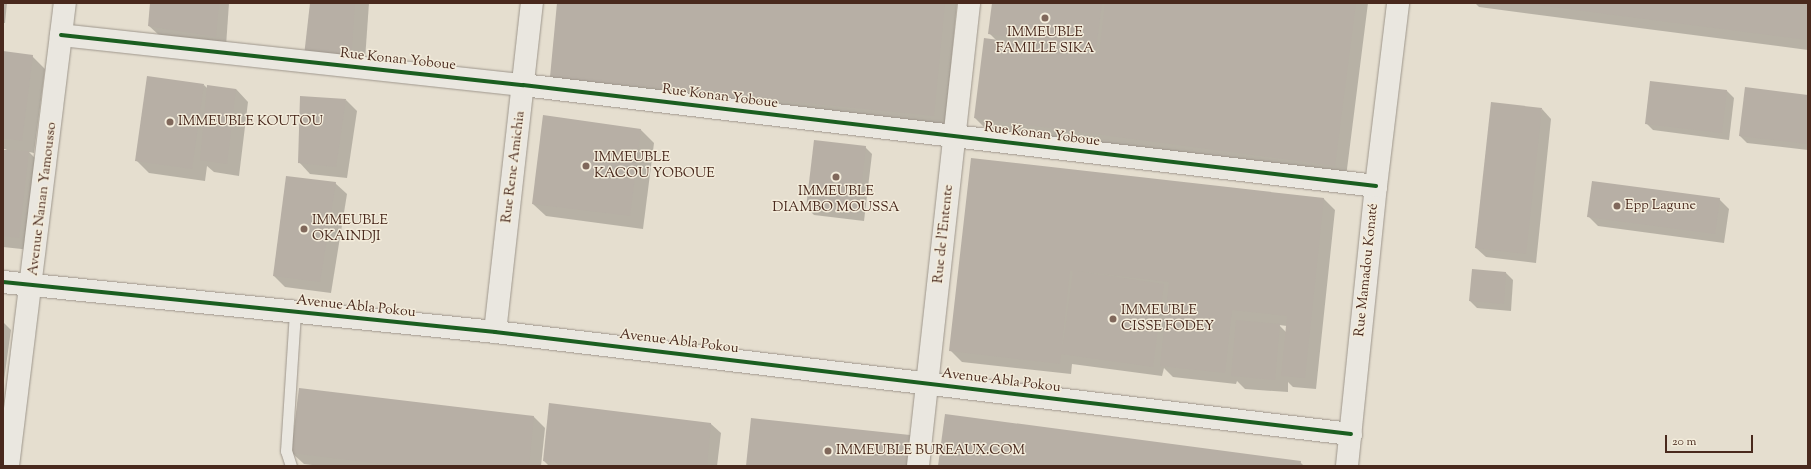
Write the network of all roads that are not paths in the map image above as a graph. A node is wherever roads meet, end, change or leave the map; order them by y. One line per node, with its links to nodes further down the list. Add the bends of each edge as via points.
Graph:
1 (65, 3): 5 (street, Avenue Nanan Yamousso)
2 (532, 3): 6 (street, Rue Rene Amichia)
3 (969, 3): 7 (street, Rue de l'Entente)
4 (1398, 3): 8 (street, Rue Mamadou Konaté)
5 (61, 35): 6 (street, Rue Konan Yoboue); 10 (street, Avenue Nanan Yamousso)
6 (523, 85): 7 (street, Rue Konan Yoboue); 12 (street, Rue Rene Amichia)
7 (955, 136): 8 (street, Rue Konan Yoboue); 13 (street, Rue de l'Entente)
8 (1376, 186): 14 (street, Rue Mamadou Konaté)
9 (3, 282): 10 (street, Avenue Abla Pokou)
10 (32, 285): 11 (street, Avenue Abla Pokou); 15 (street, Avenue Nanan Yamousso)
11 (295, 312): 12 (street, Avenue Abla Pokou); 16 (lane, via 286,451)
12 (494, 332): 13 (street, Avenue Abla Pokou)
13 (927, 383): 14 (street, Avenue Abla Pokou); 17 (street, Rue de l'Entente)
14 (1351, 434): 18 (street, Rue Mamadou Konaté)
15 (8, 466)
16 (291, 466)
17 (918, 466)
18 (1347, 466)

